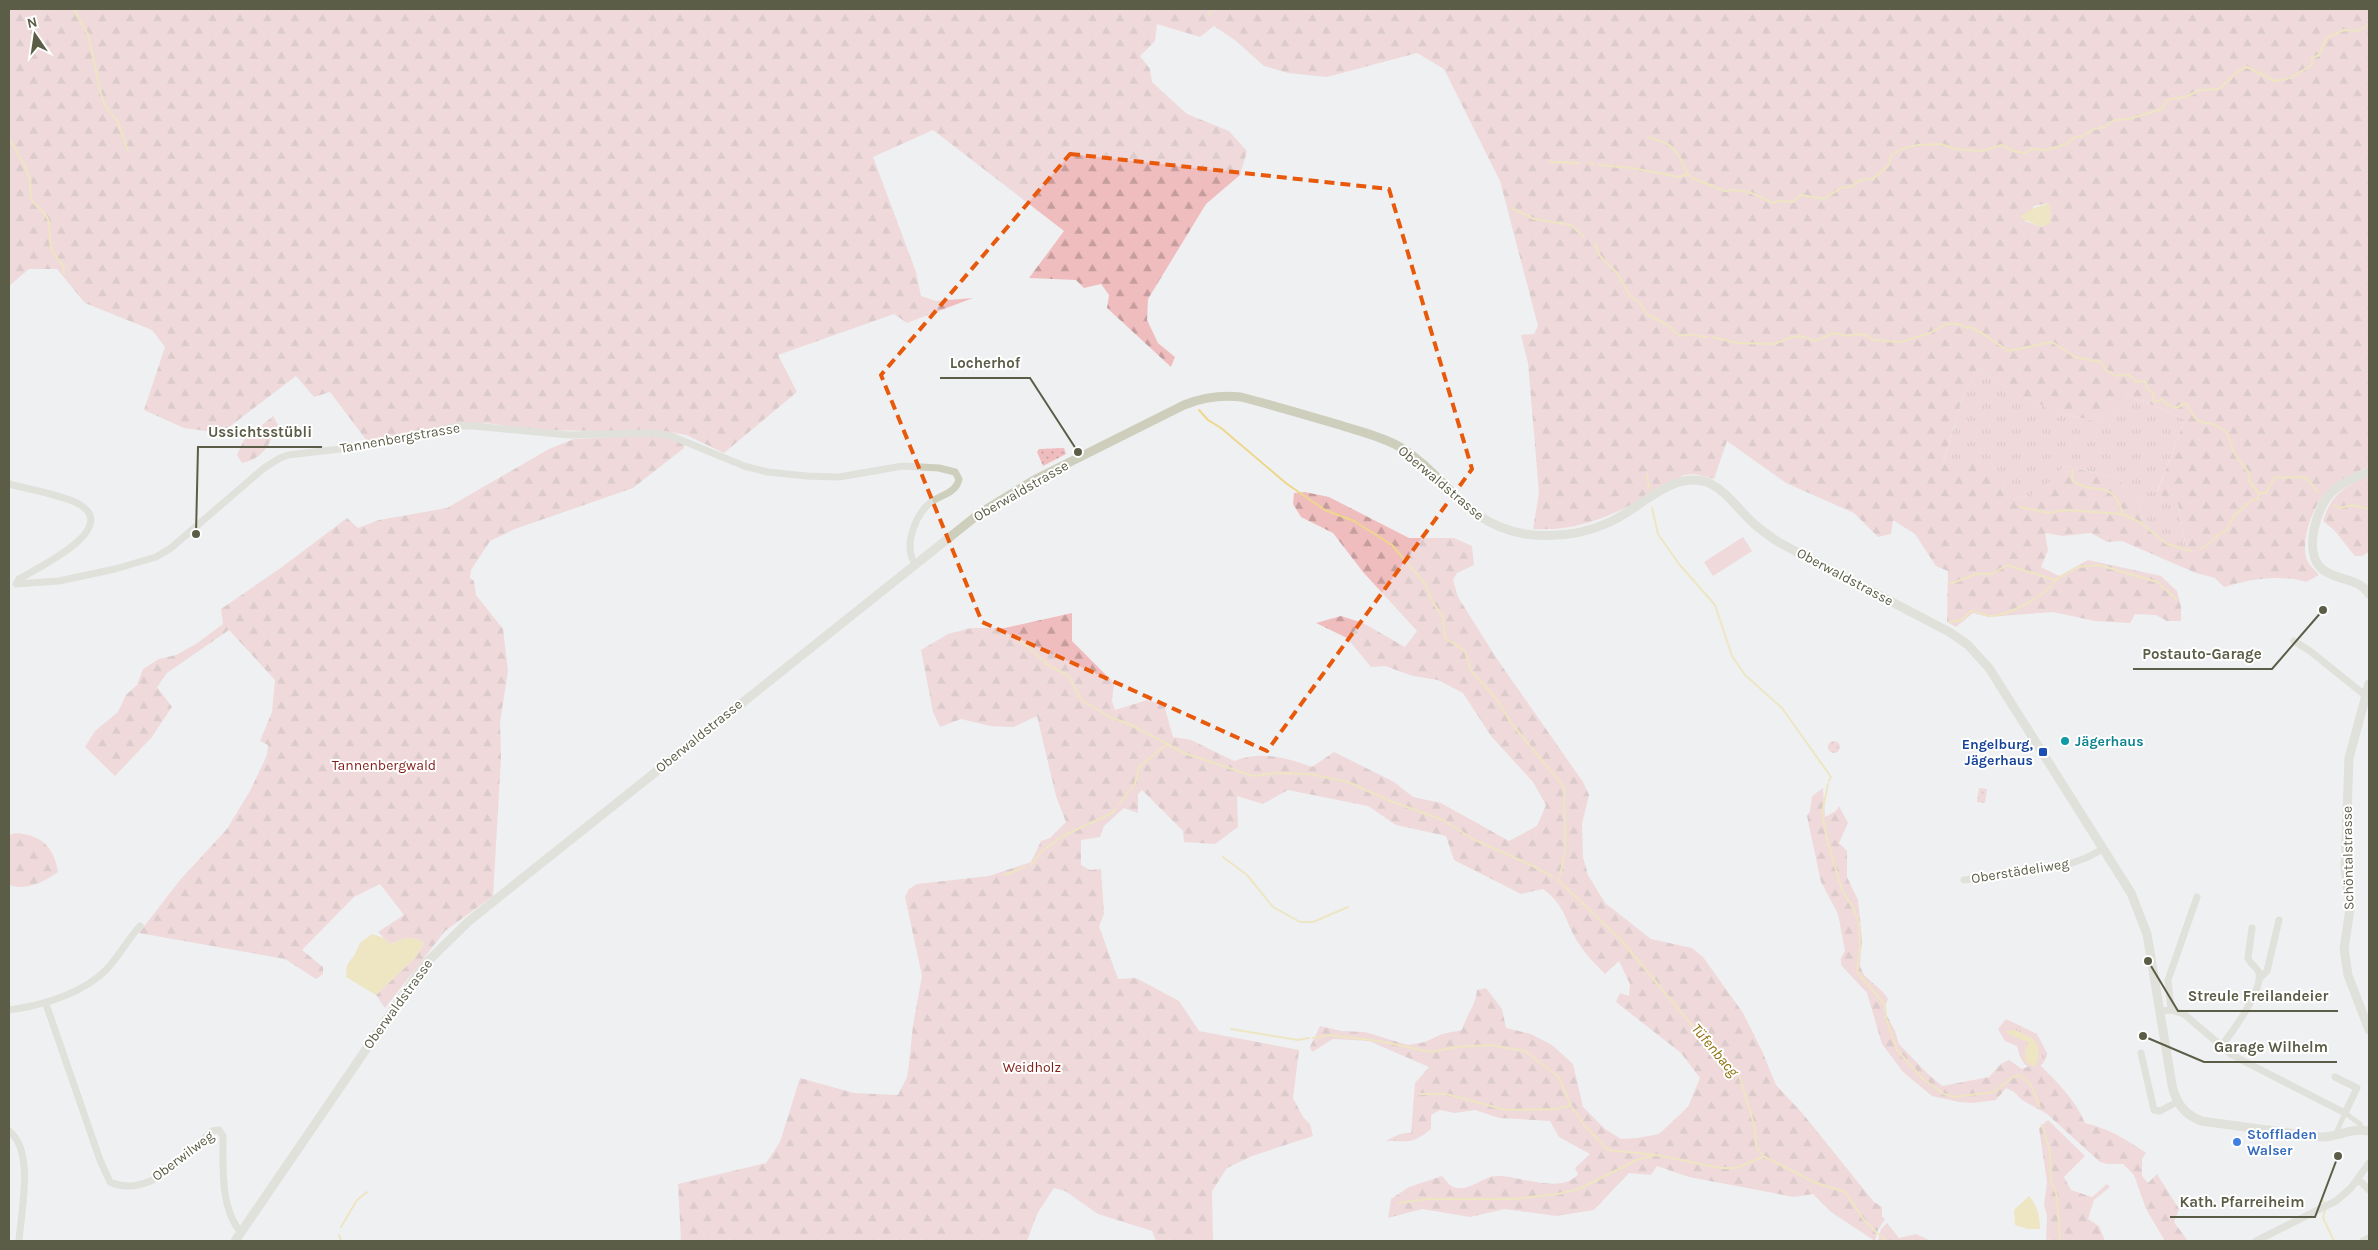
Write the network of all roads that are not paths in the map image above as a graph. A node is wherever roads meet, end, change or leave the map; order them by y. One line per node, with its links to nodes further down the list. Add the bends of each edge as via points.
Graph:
1 (2369, 472): 5 (street, via 2330,494 2322,507 2312,547 2321,569)
2 (9, 484): 4 (street, Tannenbergstrasse, via 77,503 86,510 90,524 88,533 80,541)
3 (915, 564): 4 (street, Tannenbergstrasse, via 910,551 914,527 928,504 958,485 955,472 903,466 839,477 807,476 744,466 669,435 570,435 458,426 383,443 280,458 156,557 115,570 59,581); 9 (street, Oberwaldstrasse, via 978,515 1026,485 1184,405 1212,396 1241,397 1385,440 1414,457 1484,520 1526,534 1558,535 1595,528 1634,510 1673,483 1700,480 1721,490 1763,532 1780,543 1951,633 1972,649 1990,668); 32 (street, Oberwaldstrasse, via 440,947 404,993)
4 (12, 585)
5 (2368, 590)
6 (2294, 641): 8 (street)
7 (2369, 684): 8 (street, Schöntalstrasse)
8 (2366, 696): 20 (street, Schöntalstrasse, via 2351,748 2347,783 2346,868 2350,909 2344,948 2348,975)
9 (2103, 849): 10 (street, Oberstädeliweg, via 2063,866); 19 (street, Oberwaldstrasse, via 2131,893 2146,934)
10 (1964, 880)
11 (2197, 897): 18 (street, via 2168,980)
12 (2279, 920): 15 (street, via 2267,971)
13 (140, 926): 16 (street, via 106,969 80,988)
14 (2252, 928): 15 (street, via 2248,958 2259,971)
15 (2259, 979): 21 (street, via 2242,1017)
16 (46, 1004): 17 (street); 32 (street, Oberwilweg, via 110,1182 126,1186 154,1181 212,1130 219,1130 223,1136 223,1186)
17 (9, 1010)
18 (2171, 1010): 19 (street); 21 (street, via 2184,1014)
19 (2160, 1012): 24 (street)
20 (2369, 1030)
21 (2221, 1046): 25 (street, via 2252,1067)
22 (2141, 1053): 24 (street, via 2152,1108 2156,1111)
23 (2335, 1077): 25 (street, via 2357,1088)
24 (2177, 1102): 28 (street, via 2186,1113 2202,1120 2319,1137)
25 (2345, 1113): 26 (street); 28 (street)
26 (2365, 1130): 28 (street)
27 (9, 1131): 34 (street, via 16,1136 22,1150 24,1192)
28 (2338, 1134)
29 (2369, 1164): 30 (street)
30 (2358, 1179): 31 (street); 36 (street, via 2336,1201)
31 (2369, 1190)
32 (241, 1232): 35 (street, Oberwaldstrasse)
33 (2369, 1238): 37 (street)
34 (20, 1241)
35 (235, 1241)
36 (2256, 1241)
37 (2363, 1241)

